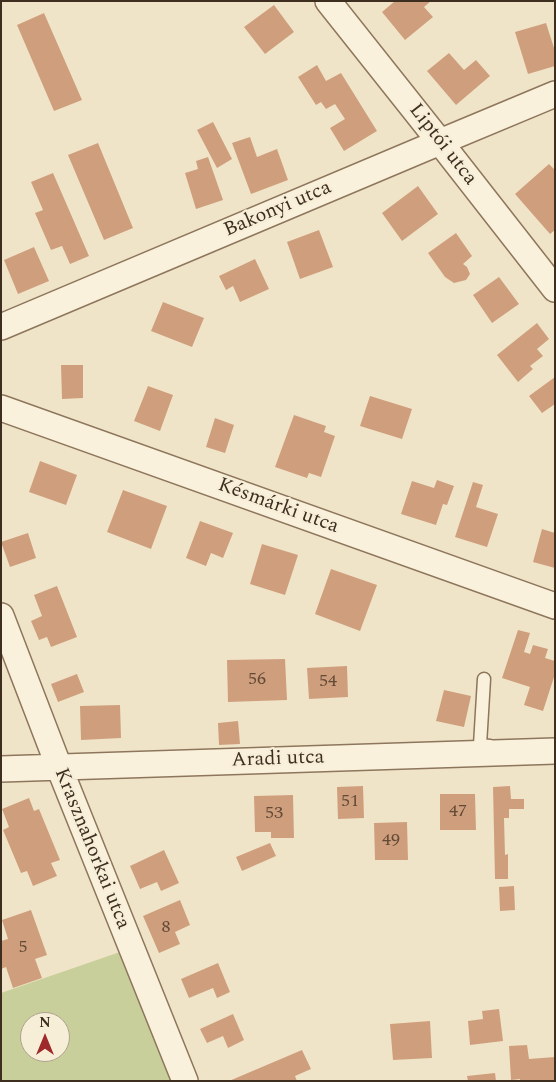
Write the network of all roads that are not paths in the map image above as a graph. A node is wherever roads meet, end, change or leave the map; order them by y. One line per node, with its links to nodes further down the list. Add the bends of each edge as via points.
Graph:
1 (328, 1): 3 (street, Liptói utca)
2 (555, 94): 3 (street, Bakonyi utca)
3 (440, 142): 4 (street, Liptói utca); 5 (street, Bakonyi utca)
4 (555, 289)
5 (1, 327)
6 (1, 408): 7 (street, Késmárki utca)
7 (555, 606)
8 (1, 616): 11 (street, Krasznahorkai utca)
9 (484, 679): 10 (lane, via 480,745)
10 (546, 751): 11 (street, Aradi utca)
11 (58, 767): 12 (street, Aradi utca); 13 (street, Krasznahorkai utca)
12 (1, 769)
13 (185, 1081)

